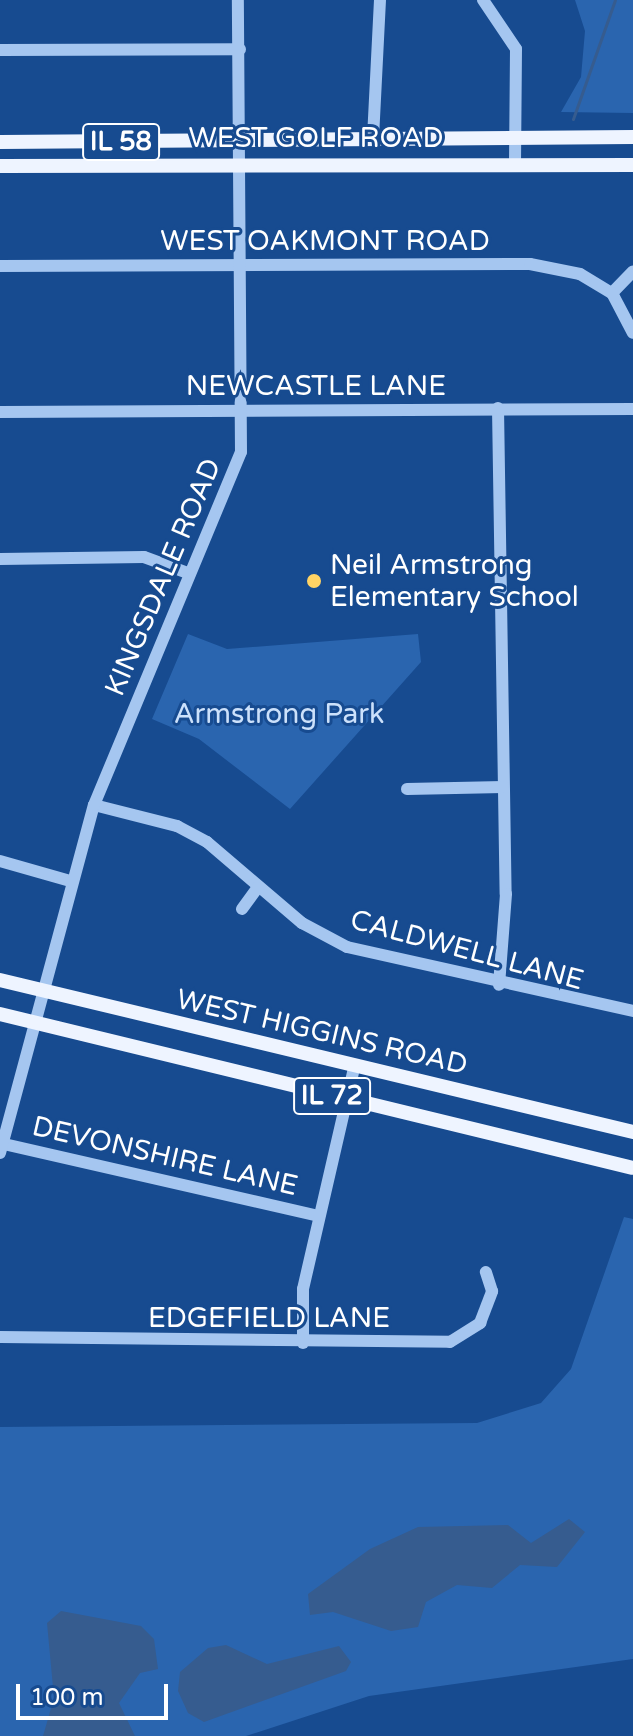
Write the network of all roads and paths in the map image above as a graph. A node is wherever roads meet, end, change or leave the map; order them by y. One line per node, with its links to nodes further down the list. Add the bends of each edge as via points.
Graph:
1 (238, 0): 4 (street, KINGSDALE ROAD)
2 (380, 0): 7 (street)
3 (483, 0): 8 (street, via 516,49)
4 (240, 49): 5 (street); 9 (street, KINGSDALE ROAD)
5 (0, 50)
6 (633, 137): 8 (main road, WEST GOLF ROAD / IL 58)
7 (373, 138): 8 (main road, WEST GOLF ROAD / IL 58); 9 (main road, WEST GOLF ROAD / IL 58)
8 (515, 138): 11 (street)
9 (242, 141): 10 (main road, WEST GOLF ROAD / IL 58); 12 (street, KINGSDALE ROAD)
10 (0, 142)
11 (515, 163): 12 (main road, WEST GOLF ROAD / IL 58); 13 (main road, WEST GOLF ROAD / IL 58)
12 (242, 164): 14 (main road, WEST GOLF ROAD / IL 58); 15 (street, KINGSDALE ROAD)
13 (633, 165)
14 (0, 166)
15 (244, 265): 16 (street, WEST OAKMONT ROAD); 18 (street, WEST OAKMONT ROAD, via 530,264 580,274); 22 (street, KINGSDALE ROAD)
16 (0, 266)
17 (633, 271): 18 (street)
18 (612, 293): 19 (street)
19 (633, 333)
20 (498, 408): 21 (street, NEWCASTLE LANE); 22 (street, NEWCASTLE LANE); 26 (street)
21 (633, 409)
22 (244, 410): 23 (street, NEWCASTLE LANE); 25 (street, KINGSDALE ROAD, via 238,462)
23 (0, 412)
24 (0, 559): 25 (street, via 144,557)
25 (188, 573): 28 (street, KINGSDALE ROAD)
26 (503, 787): 27 (street); 34 (street)
27 (407, 789)
28 (94, 805): 30 (street, KINGSDALE ROAD); 31 (street, CALDWELL LANE, via 177,826 207,842)
29 (0, 861): 30 (street)
30 (70, 881): 35 (street, KINGSDALE ROAD)
31 (257, 888): 32 (street); 34 (street, CALDWELL LANE, via 347,947)
32 (242, 909)
33 (0, 980): 35 (main road, WEST HIGGINS ROAD / IL 72)
34 (499, 985): 36 (street, CALDWELL LANE)
35 (40, 991): 38 (street, KINGSDALE ROAD); 39 (main road, WEST HIGGINS ROAD / IL 72)
36 (633, 1011)
37 (0, 1014): 38 (main road, WEST HIGGINS ROAD / IL 72)
38 (32, 1023): 40 (main road, WEST HIGGINS ROAD / IL 72); 42 (street, KINGSDALE ROAD)
39 (354, 1068): 40 (street); 41 (main road, WEST HIGGINS ROAD / IL 72)
40 (347, 1099): 43 (main road, WEST HIGGINS ROAD / IL 72); 44 (street)
41 (633, 1132)
42 (1, 1147): 44 (street, DEVONSHIRE LANE)
43 (633, 1168)
44 (319, 1216): 47 (street, via 303,1289)
45 (486, 1272): 47 (street, EDGEFIELD LANE, via 492,1291 480,1323 450,1342)
46 (0, 1337): 47 (street, EDGEFIELD LANE)
47 (303, 1343)

